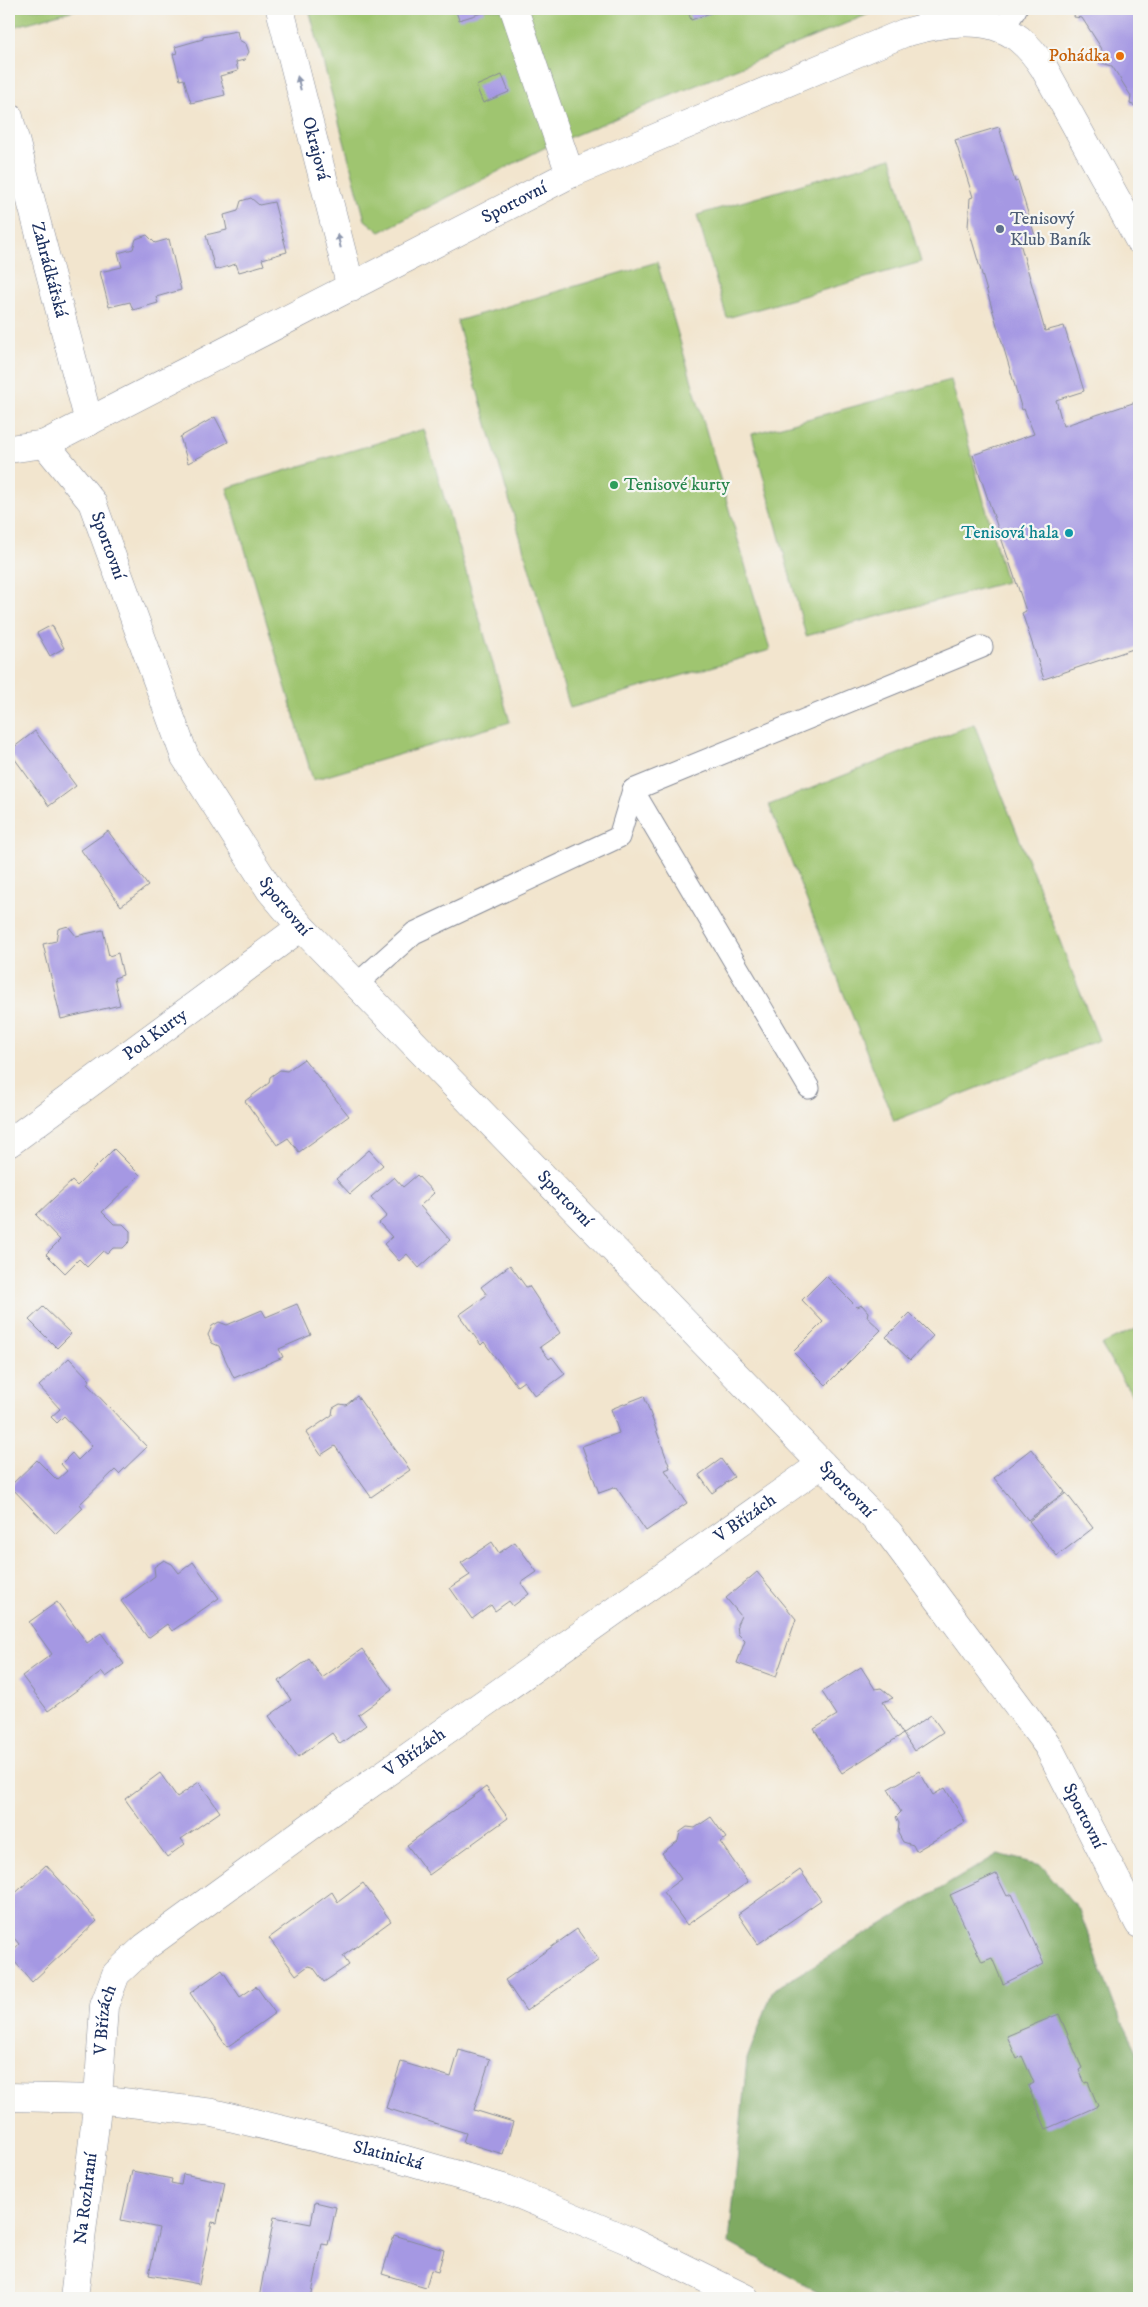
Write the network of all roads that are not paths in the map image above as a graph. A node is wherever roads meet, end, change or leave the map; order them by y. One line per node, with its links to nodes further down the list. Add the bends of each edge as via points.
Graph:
1 (280, 9): 8 (street, Okrajová, one-way to 1)
2 (514, 9): 6 (street)
3 (926, 17): 4 (street, Sportovní, via 972,23); 6 (street, Sportovní, via 904,32)
4 (1010, 19): 7 (street, via 1044,68)
5 (9, 117): 9 (street, Zahrádkářská)
6 (570, 174): 8 (street, Sportovní)
7 (1139, 240)
8 (351, 288): 9 (street, Sportovní)
9 (88, 422): 10 (street, Sportovní)
10 (44, 444): 11 (street, Sportovní); 14 (street, Sportovní, via 92,502 185,757 270,890)
11 (9, 449)
12 (982, 647): 13 (lane)
13 (633, 790): 15 (lane, via 619,837 414,933); 16 (lane)
14 (301, 927): 15 (street, Sportovní); 17 (street, Pod Kurty)
15 (357, 984): 18 (street, Sportovní)
16 (810, 1088)
17 (9, 1143)
18 (822, 1464): 19 (street, Sportovní, via 889,1533 1048,1746); 21 (street, V Břízách, via 145,1947 116,1974 104,2006)
19 (1139, 1924)
20 (9, 2097): 21 (street, Slatinická)
21 (98, 2099): 22 (street, Na Rozhraní); 23 (street, Slatinická, via 213,2113 399,2158 506,2189 632,2242)
22 (74, 2298)
23 (745, 2298)

